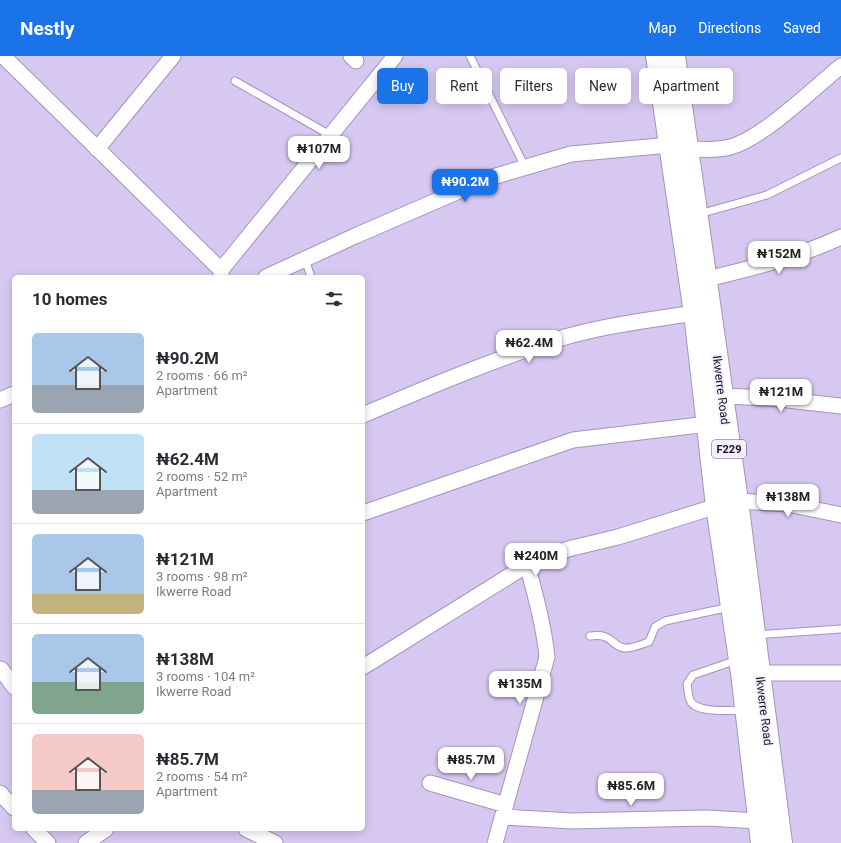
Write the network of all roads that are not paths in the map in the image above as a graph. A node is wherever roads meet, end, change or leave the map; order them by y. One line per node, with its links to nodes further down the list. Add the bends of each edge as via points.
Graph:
1 (3, 56): 11 (street)
2 (173, 56): 11 (street)
3 (396, 56): 9 (street)
4 (470, 56): 13 (lane)
5 (658, 56): 10 (main road, Ikwerre Road / F229)
6 (674, 56): 10 (main road, Ikwerre Road / F229)
7 (841, 66): 10 (street, via 766,128 747,140 716,150)
8 (235, 81): 9 (lane)
9 (330, 135): 17 (street)
10 (679, 147): 13 (street, via 571,154); 14 (main road, Ikwerre Road / F229); 21 (main road, Ikwerre Road / F229)
11 (97, 149): 17 (street)
12 (841, 158): 14 (lane, via 767,195)
13 (525, 166): 16 (street, via 454,192)
14 (697, 214): 20 (main road, Ikwerre Road / F229)
15 (841, 237): 20 (street, via 811,251 763,266)
16 (305, 259): 18 (street); 19 (lane)
17 (221, 273)
18 (270, 275)
19 (310, 275)
20 (707, 279): 23 (main road, Ikwerre Road / F229)
21 (695, 313): 26 (street, via 614,325 556,340 459,375); 27 (main road, Ikwerre Road / F229)
22 (12, 395): 24 (street)
23 (722, 396): 25 (street, via 770,398); 28 (main road, Ikwerre Road / F229)
24 (0, 400)
25 (841, 406)
26 (365, 414)
27 (708, 424): 28 (main road, Ikwerre Road / F229); 29 (street, via 574,440)
28 (727, 504): 30 (street, via 788,504); 31 (street, via 618,537 568,549); 32 (main road, Ikwerre Road / F229)
29 (365, 513)
30 (841, 515)
31 (527, 566): 37 (street); 46 (street, via 538,603 547,658)
32 (739, 610): 34 (main road, Ikwerre Road / F229); 35 (lane, via 665,621 656,627 649,642 627,648 603,635); 36 (main road, Ikwerre Road / F229)
33 (841, 629): 34 (lane)
34 (754, 635): 39 (main road, Ikwerre Road / F229)
35 (590, 636)
36 (740, 659): 42 (main road, Ikwerre Road / F229); 42 (lane, via 693,675 687,684 690,700 695,706 702,709)
37 (365, 666)
38 (2, 669): 41 (street)
39 (759, 673): 40 (street); 56 (main road, Ikwerre Road / F229)
40 (841, 673)
41 (12, 684)
42 (746, 710): 47 (main road, Ikwerre Road / F229)
43 (430, 783): 46 (street)
44 (0, 793): 45 (street)
45 (12, 806)
46 (504, 811): 47 (street, via 571,822 706,818); 54 (street)
47 (759, 821): 55 (main road, Ikwerre Road / F229)
48 (36, 831): 51 (street)
49 (103, 831): 52 (street)
50 (250, 831): 53 (street)
51 (48, 843)
52 (86, 843)
53 (275, 843)
54 (495, 843)
55 (762, 843)
56 (781, 843)

